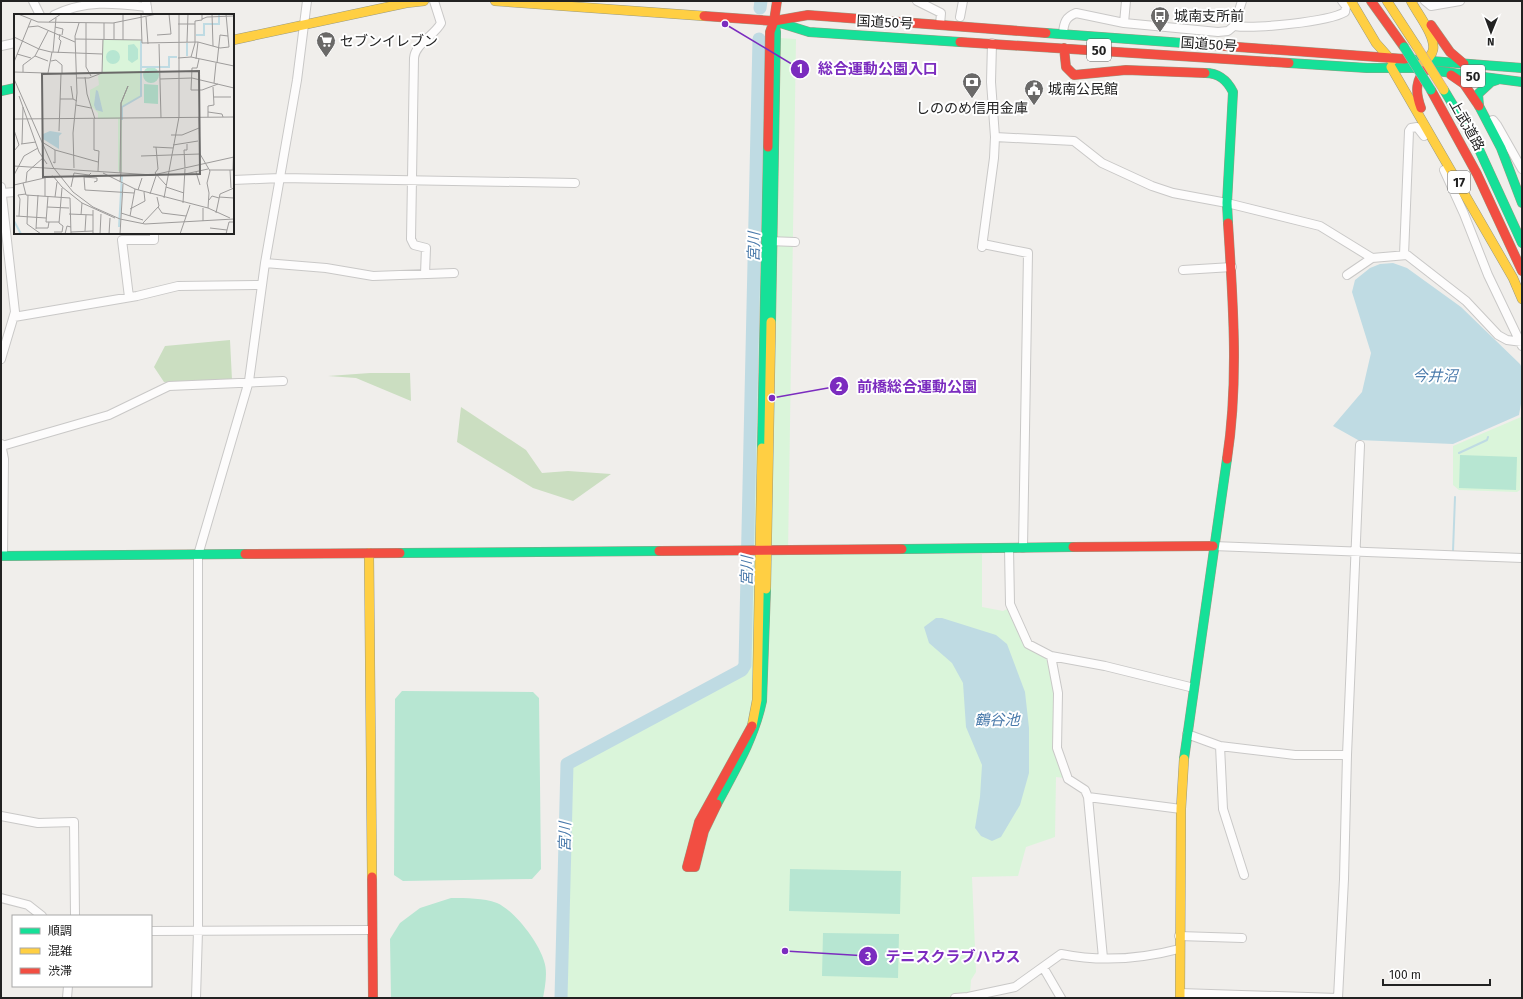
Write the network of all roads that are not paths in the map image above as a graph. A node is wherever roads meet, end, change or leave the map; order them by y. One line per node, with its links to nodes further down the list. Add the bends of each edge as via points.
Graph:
1 (33, 1): 19 (street)
2 (307, 1): 24 (street)
3 (424, 1): 24 (main road)
4 (434, 1): 54 (street, via 441,23 414,53)
5 (495, 1): 22 (main road, 国道50号 / 50)
6 (776, 1): 22 (main road)
7 (916, 1): 25 (street, via 941,13)
8 (963, 1): 21 (street)
9 (1126, 1): 23 (street)
10 (1242, 1): 26 (street)
11 (1342, 1): 26 (street, via 1346,6 1345,12 1324,19 1248,28)
12 (1351, 1): 27 (main road)
13 (1371, 1): 69 (main road, 上武道路 / 17, bridge, via 1404,46 1431,90 1480,180)
14 (1387, 1): 63 (main road, 上武道路 / 17, bridge, via 1456,107 1500,192)
15 (1412, 1): 36 (main road, via 1450,52); 37 (main road, via 1432,41 1433,50)
16 (1425, 1): 17 (street, via 1431,6)
17 (1460, 1)
18 (147, 8): 20 (street, via 109,2 73,6)
19 (40, 14)
20 (56, 14)
21 (960, 17)
22 (774, 21): 25 (main road, 国道50号 / 50, via 808,15); 31 (main road, 国道50号 / 50, via 809,32); 61 (main road, via 770,38)
23 (1124, 22): 26 (street, via 1218,32 1228,31); 28 (street, via 1076,13 1064,22)
24 (305, 25): 29 (main road); 52 (street)
25 (940, 25): 28 (main road, 国道50号 / 50)
26 (1234, 26)
27 (1367, 27): 34 (main road, via 1364,44 1355,52); 35 (main road)
28 (1062, 33): 34 (main road, 国道50号 / 50)
29 (234, 40)
30 (14, 43): 32 (street)
31 (992, 43): 33 (main road, 国道50号 / 50); 49 (street, via 991,82)
32 (1, 46)
33 (1064, 48): 38 (main road, 国道50号 / 50, via 1359,68); 58 (main road, via 1063,62 1074,75 1126,70 1188,71 1222,76 1230,84 1233,92)
34 (1342, 55): 35 (main road, 国道50号 / 50)
35 (1387, 57): 37 (main road, 国道50号 / 50); 39 (main road, via 1398,64)
36 (1464, 64): 37 (main road, 国道50号 / 50, via 1436,62); 40 (main road, 国道50号 / 50)
37 (1425, 65): 39 (main road); 41 (main road, 国道50号 / 50); 48 (main road, via 1416,90 1420,107 1430,128)
38 (1391, 67): 39 (main road, 国道50号 / 50); 48 (main road, 17)
39 (1414, 68)
40 (1522, 68)
41 (1443, 72): 42 (main road, 国道50号 / 50); 46 (main road, via 1458,78 1467,86)
42 (1498, 80): 43 (main road, 国道50号 / 50); 46 (main road, via 1490,82 1478,94)
43 (1522, 82)
44 (14, 88): 45 (main road)
45 (1, 91)
46 (1479, 106): 47 (main road)
47 (1487, 122): 51 (street, via 1493,120 1497,125); 59 (main road, via 1509,167)
48 (1429, 132): 50 (main road, 17)
49 (995, 137): 58 (street, via 1074,141 1102,163 1132,178 1173,193); 85 (street, via 982,246 1028,253)
50 (1444, 163): 64 (street, via 1421,130 1417,127 1411,128); 75 (main road, 17, via 1513,278); 77 (street, via 1488,275)
51 (1522, 169)
52 (281, 178): 53 (street); 54 (street); 66 (street)
53 (234, 180)
54 (412, 180): 55 (street); 71 (street, via 411,242 426,248)
55 (574, 183)
56 (2, 190): 57 (street); 76 (street, via 15,305)
57 (14, 192)
58 (1227, 203): 65 (street, via 1320,226); 67 (main road)
59 (1522, 203)
60 (154, 234): 74 (street, via 154,240 122,240)
61 (769, 241): 62 (street); 86 (main road)
62 (795, 242)
63 (1522, 243)
64 (1404, 254): 65 (street); 77 (street, via 1466,301 1498,335)
65 (1372, 258): 72 (street)
66 (265, 263): 71 (street, via 326,268 373,276); 73 (street)
67 (1232, 267): 68 (street); 83 (main road, via 1232,420)
68 (1182, 270)
69 (1522, 271)
70 (454, 273): 71 (street)
71 (425, 274)
72 (1347, 275)
73 (262, 285): 74 (street, via 178,286); 79 (street)
74 (129, 298): 76 (street)
75 (1522, 299)
76 (14, 317): 78 (street)
77 (1521, 343)
78 (1, 359)
79 (249, 381): 80 (street); 81 (street, via 169,386 109,415); 89 (street)
80 (283, 381)
81 (2, 445): 90 (street)
82 (1360, 445): 87 (street)
83 (1213, 546): 85 (main road); 87 (street); 93 (main road)
84 (1009, 548): 85 (main road); 86 (main road); 92 (street, via 1010,604 1028,644)
85 (1023, 548)
86 (760, 550): 86 (main road, via 763,693 760,716 752,739 706,825 695,867 687,867 700,822 753,724 757,688); 88 (main road)
87 (1356, 551): 91 (street); 96 (street)
88 (369, 553): 89 (main road); 104 (main road)
89 (198, 555): 90 (main road); 106 (street)
90 (2, 556)
91 (1522, 558)
92 (1051, 656): 93 (street, via 1105,666); 97 (street, via 1058,693 1057,748 1068,779 1085,790)
93 (1194, 688): 94 (main road)
94 (1187, 734): 95 (street); 98 (main road)
95 (1220, 746): 96 (street, via 1295,755); 100 (street, via 1223,809)
96 (1347, 755): 120 (street)
97 (1088, 797): 98 (street); 110 (street)
98 (1181, 809): 107 (main road)
99 (1, 816): 103 (street, via 38,823 74,822)
100 (1244, 875)
101 (1, 898): 102 (street, via 28,905)
102 (41, 915)
103 (75, 915)
104 (372, 930): 106 (street); 116 (main road)
105 (152, 931): 106 (street)
106 (198, 931): 115 (street)
107 (1179, 936): 108 (street); 109 (main road)
108 (1242, 938)
109 (1179, 949): 110 (street, via 1150,957); 113 (main road)
110 (1103, 958): 111 (street, via 1079,958 1061,954)
111 (1042, 967): 117 (street, via 1015,986); 118 (street)
112 (68, 987): 114 (street)
113 (1180, 995): 119 (street)
114 (67, 998)
115 (196, 998)
116 (373, 998)
117 (955, 998)
118 (1061, 998)
119 (1324, 998): 120 (street)
120 (1338, 998)

